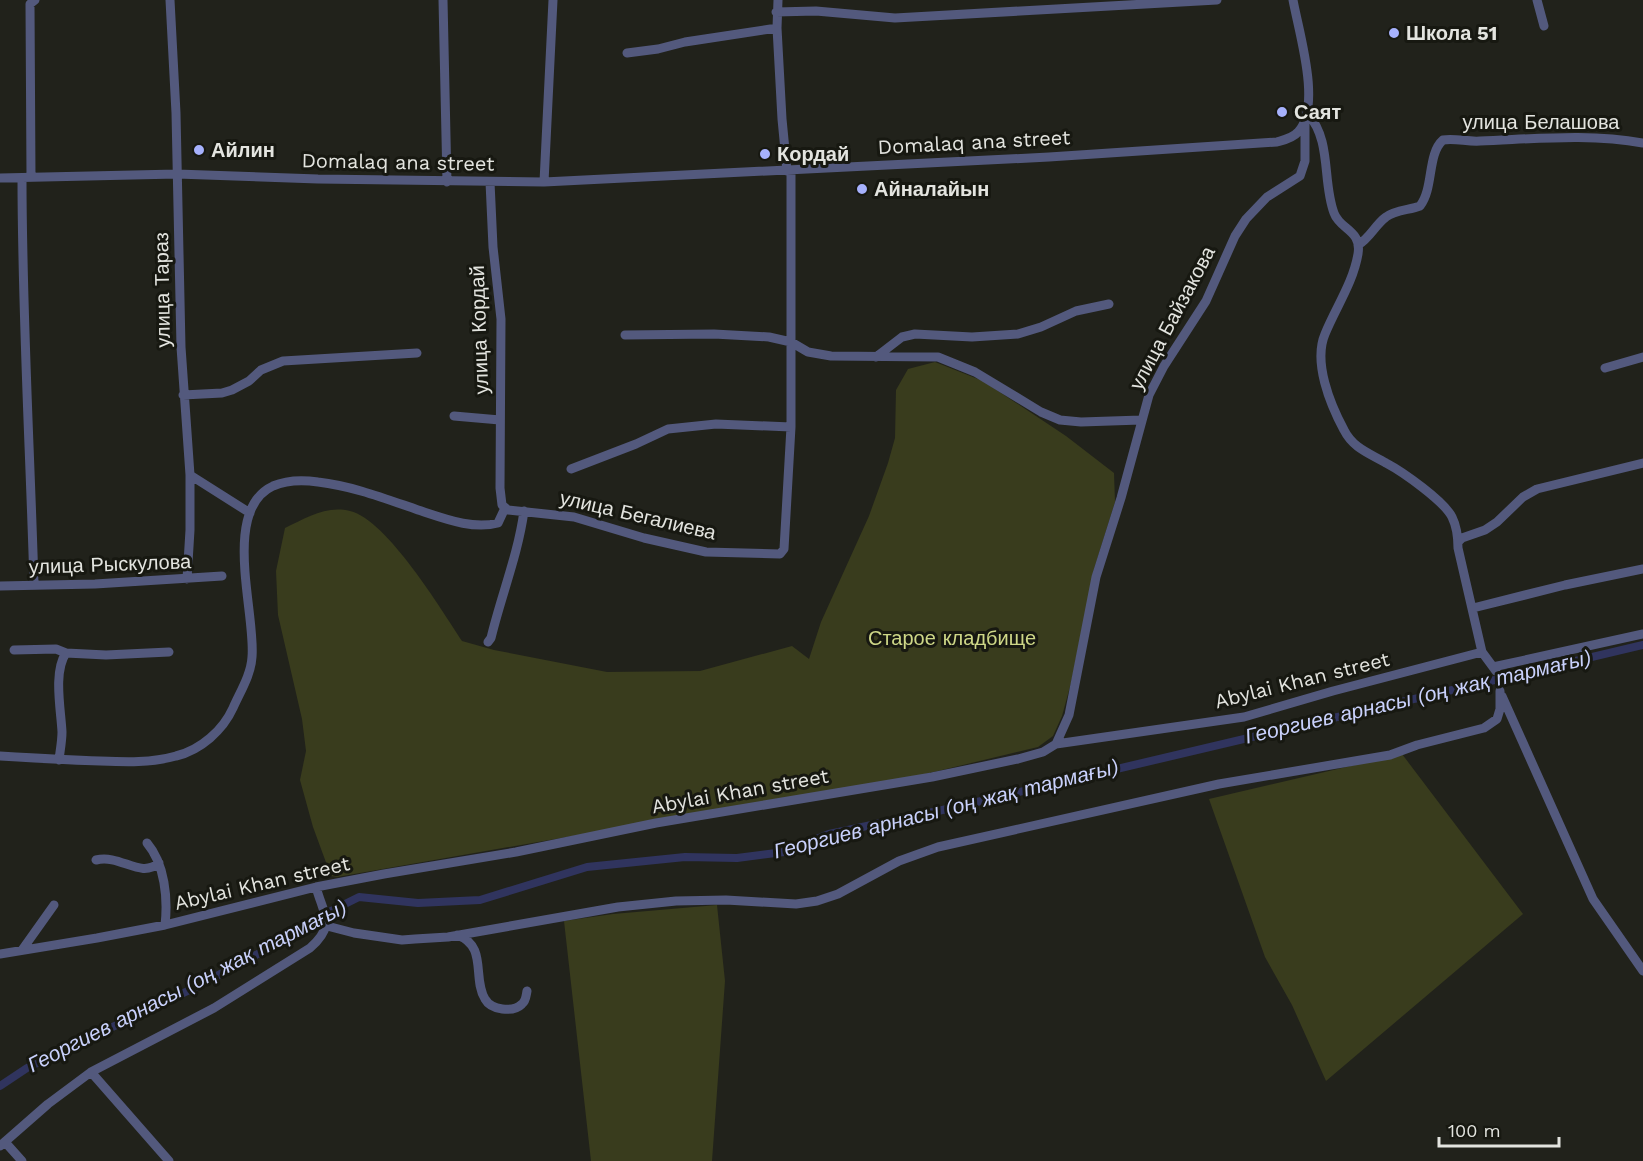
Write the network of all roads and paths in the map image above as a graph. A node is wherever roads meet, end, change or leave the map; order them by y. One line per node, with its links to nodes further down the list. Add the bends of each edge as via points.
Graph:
1 (170, 0): 17 (street, улица Тараз)
2 (443, 0): 20 (street)
3 (553, 0): 22 (street)
4 (778, 0): 9 (street, улица Бегалиева)
5 (1216, 0): 9 (street, via 895,18 816,10)
6 (1293, 0): 13 (street, улица Байзакова, via 1309,86)
7 (1537, 0): 10 (street)
8 (32, 2): 19 (street)
9 (776, 12): 11 (street, улица Бегалиева)
10 (1544, 26)
11 (777, 28): 12 (street); 16 (street, улица Бегалиева)
12 (627, 53)
13 (1307, 117): 14 (street, улица Байзакова); 23 (street, via 1317,123 1323,142 1335,216 1353,232); 34 (street, улица Байзакова, via 1304,170 1246,219 1206,301 1149,395)
14 (1297, 134): 16 (street, Domalaq ana street, via 1268,143)
15 (1643, 143): 23 (street, улица Белашова, via 1559,138 1443,140 1437,148 1420,206 1383,219)
16 (789, 171): 22 (street, Domalaq ana street); 26 (street, улица Бегалиева)
17 (177, 174): 19 (street, Domalaq ana street); 20 (street, Domalaq ana street); 31 (street, улица Тараз)
18 (0, 178): 19 (street, Domalaq ana street)
19 (26, 178): 46 (street, via 23,327)
20 (447, 182): 21 (street, Domalaq ana street)
21 (490, 182): 22 (street, Domalaq ana street); 33 (street, улица Кордай, via 501,319)
22 (544, 182)
23 (1358, 245): 42 (street, via 1349,283 1324,336 1321,364 1328,390 1350,439 1445,508)
24 (1109, 304): 28 (street, via 1076,311 1018,334 972,338 915,334 902,337)
25 (625, 335): 26 (street, via 736,335)
26 (791, 342): 28 (street, улица Байзакова, via 808,352); 35 (street, улица Бегалиева)
27 (417, 353): 31 (street, via 284,361 261,370 232,390)
28 (876, 357): 34 (street, улица Байзакова, via 923,356 954,362 1060,420)
29 (1643, 357): 30 (street)
30 (1605, 368)
31 (183, 395): 38 (street, улица Тараз)
32 (454, 416): 33 (street)
33 (500, 420): 39 (street, улица Кордай)
34 (1141, 420): 55 (street, улица Байзакова, via 1096,577 1068,715)
35 (791, 427): 37 (street, улица Бегалиева, via 716,424 668,429); 40 (street, улица Бегалиева, via 783,553 706,552 574,518)
36 (1643, 463): 42 (street, via 1580,474 1537,489 1497,522)
37 (571, 469)
38 (190, 475): 41 (street); 45 (street, улица Тараз)
39 (503, 507): 40 (street, улица Бегалиева); 41 (street, via 496,525 462,523 330,483 293,482 265,491)
40 (524, 512): 50 (street)
41 (250, 513): 57 (street, via 243,565 252,659 226,723 199,746 178,756 136,762)
42 (1459, 541): 48 (street)
43 (1643, 569): 48 (street)
44 (222, 576): 45 (street, улица Рыскулова)
45 (187, 579): 46 (street, улица Рыскулова)
46 (34, 584): 47 (street, улица Рыскулова)
47 (0, 586)
48 (1473, 608): 53 (street)
49 (1643, 634): 53 (street, via 1495,669)
50 (488, 642)
51 (14, 650): 54 (street, via 56,649)
52 (169, 652): 54 (street)
53 (1482, 652): 55 (street, Abylai Khan street, via 1244,717)
54 (66, 653): 57 (street, via 60,669)
55 (1056, 744): 61 (street, Abylai Khan street, via 1026,757 932,777 656,823)
56 (0, 756): 57 (street)
57 (59, 760)
58 (147, 843): 60 (street)
59 (96, 860): 60 (street, via 114,858 137,868)
60 (159, 863): 64 (street, via 166,898)
61 (316, 887): 63 (street); 64 (street, Abylai Khan street)
62 (54, 905): 66 (street)
63 (325, 918): 65 (street, via 354,933 402,940); 70 (street, via 323,936 310,948 214,1008)
64 (165, 925): 66 (street, Abylai Khan street)
65 (457, 935): 68 (street, via 666,902 818,901 899,861 938,847 1219,784 1390,755 1484,728 1497,719 1500,691 1593,899); 69 (street, via 469,940 474,948 482,992 492,1007 517,1008)
66 (22, 950): 67 (street, Abylai Khan street)
67 (0, 954)
68 (1643, 971)
69 (527, 991)
70 (91, 1072): 71 (street); 73 (street)
71 (3, 1144): 72 (street)
72 (22, 1161)
73 (169, 1161)

